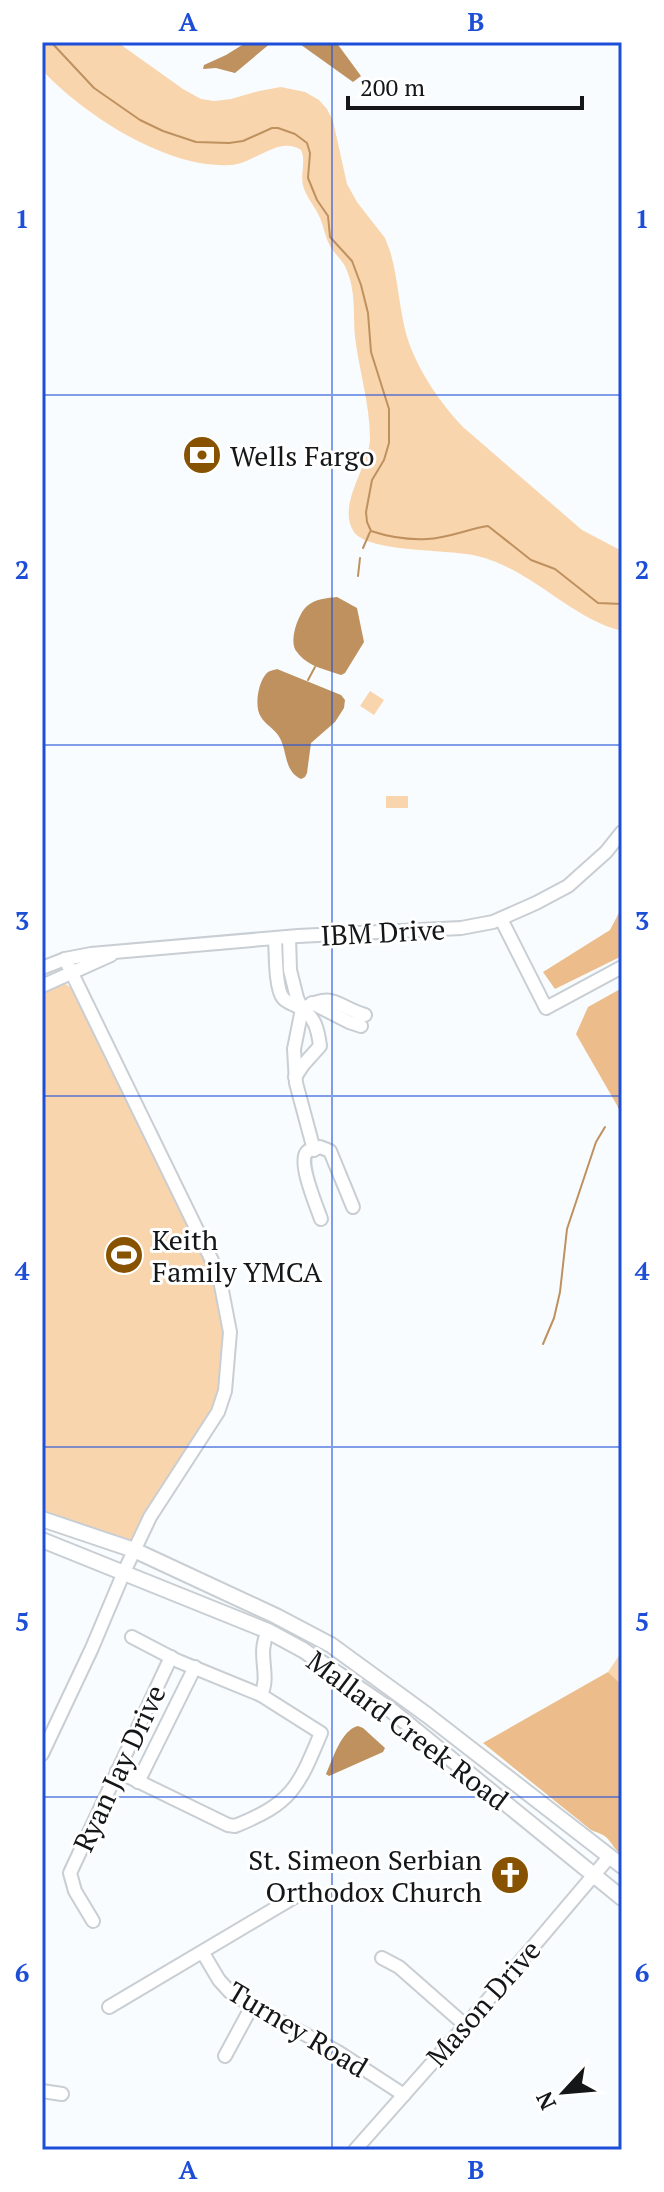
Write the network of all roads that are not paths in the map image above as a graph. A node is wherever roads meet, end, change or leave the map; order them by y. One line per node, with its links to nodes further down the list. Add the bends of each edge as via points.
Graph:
1 (622, 832): 2 (street, IBM Drive, via 568,886)
2 (501, 919): 3 (street, IBM Drive, via 461,928); 6 (street, via 546,1008)
3 (282, 938): 4 (street, IBM Drive); 10 (street, via 297,998)
4 (114, 953): 5 (street, IBM Drive); 8 (street, IBM Drive)
5 (65, 959): 7 (street, IBM Drive); 8 (street)
6 (622, 967)
7 (42, 968)
8 (71, 974): 9 (street, IBM Drive); 18 (street, via 219,1275 230,1332 218,1412)
9 (42, 986)
10 (307, 1006): 11 (street, via 330,1000 342,1012); 12 (street, via 294,1049); 12 (street, via 320,1046)
11 (363, 1020)
12 (295, 1077): 13 (street)
13 (314, 1150): 14 (street, via 330,1151); 15 (street, via 305,1156 304,1166)
14 (353, 1207)
15 (321, 1219)
16 (42, 1519): 18 (main road, Mallard Creek Road)
17 (42, 1540): 19 (main road, Mallard Creek Road)
18 (134, 1550): 19 (street); 28 (main road, Mallard Creek Road, via 331,1645)
19 (124, 1572): 20 (main road, Mallard Creek Road); 25 (street)
20 (268, 1631): 24 (street, via 262,1644); 30 (main road, Mallard Creek Road, via 392,1711)
21 (132, 1637): 22 (street)
22 (171, 1657): 23 (street); 26 (street, Ryan Jay Drive)
23 (195, 1667): 24 (street); 27 (street)
24 (261, 1695): 27 (street, via 321,1733 299,1783 286,1798 235,1826)
25 (42, 1754)
26 (117, 1771): 27 (street); 33 (street, Ryan Jay Drive, via 70,1873)
27 (138, 1782)
28 (610, 1856): 29 (main road, Mallard Creek Road); 30 (street, Mason Drive)
29 (622, 1866)
30 (594, 1875): 32 (main road, Mallard Creek Road); 38 (street, Mason Drive)
31 (296, 1896): 34 (street)
32 (622, 1898)
33 (93, 1921)
34 (203, 1953): 36 (street, Turney Road, via 222,1985); 37 (street)
35 (382, 1958): 38 (street)
36 (252, 2006): 39 (street); 42 (street, Turney Road)
37 (109, 2007)
38 (465, 2025): 42 (street, Mason Drive)
39 (225, 2056)
40 (42, 2091): 41 (street)
41 (62, 2094)
42 (404, 2095): 43 (street, Mason Drive)
43 (355, 2150)

